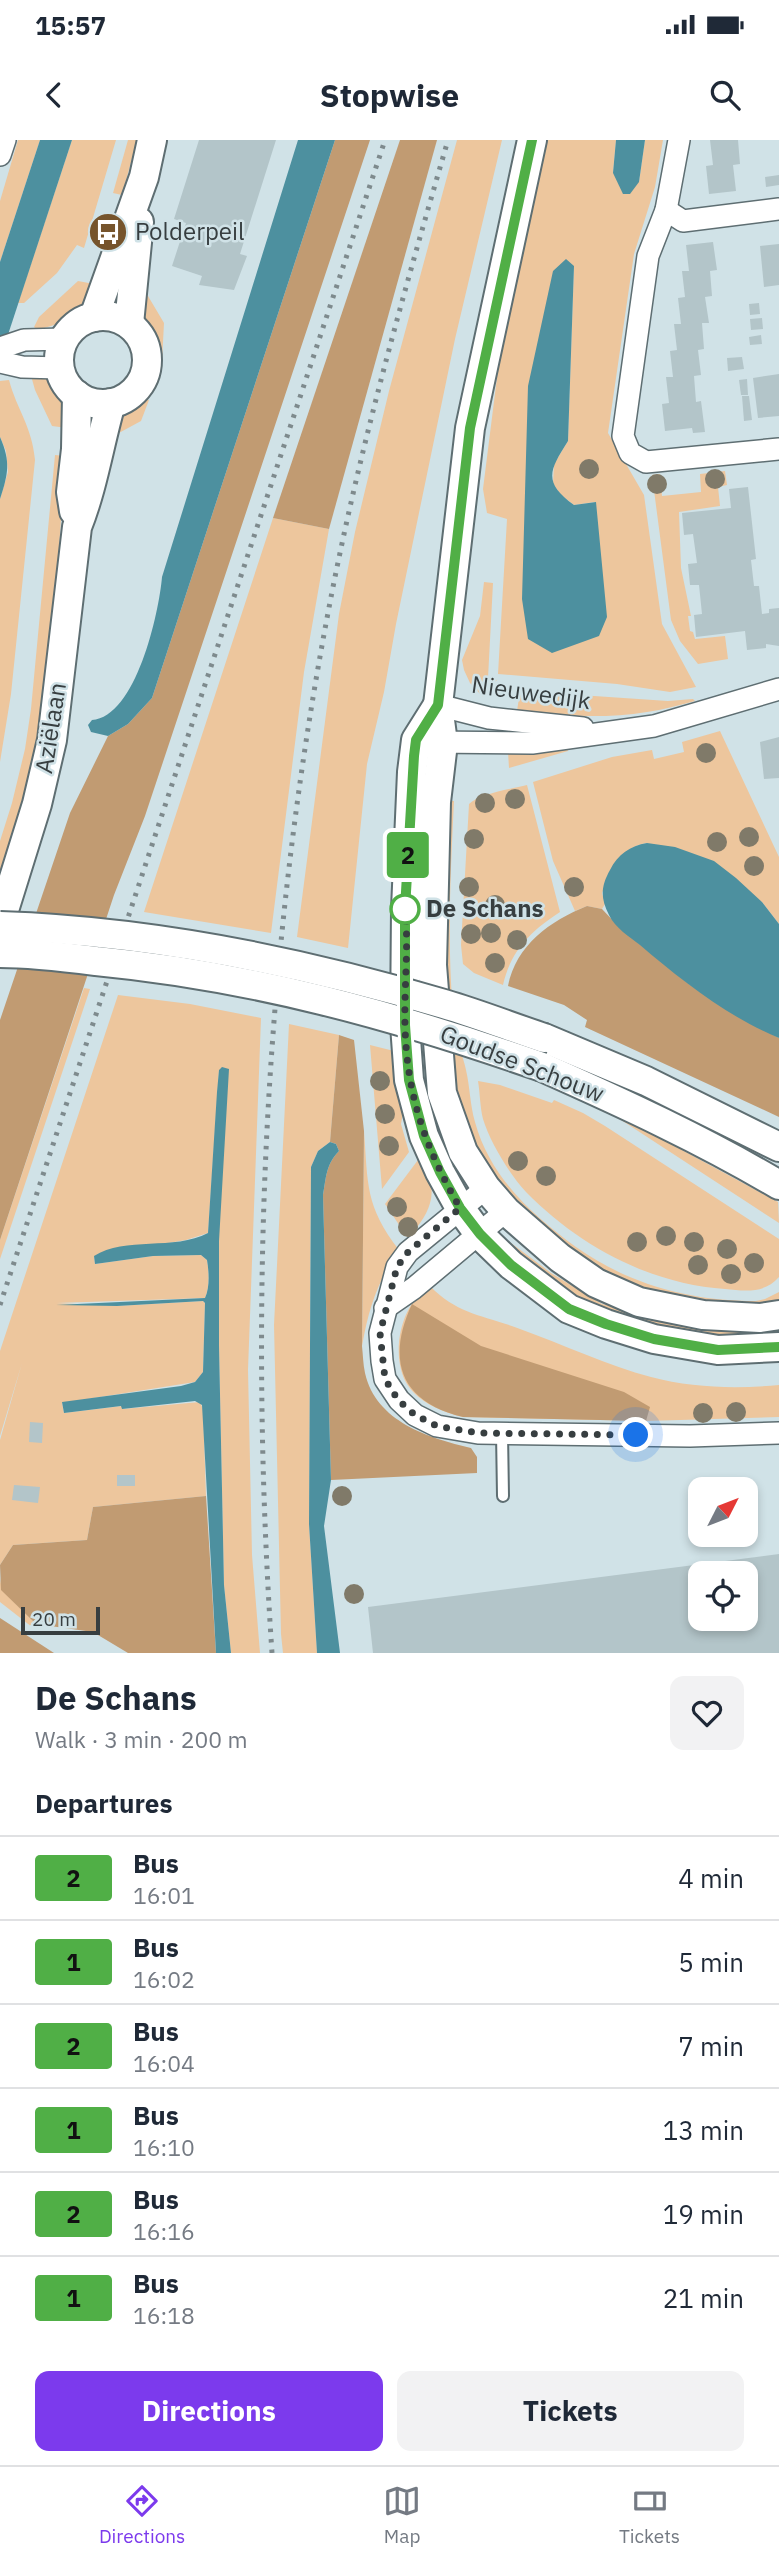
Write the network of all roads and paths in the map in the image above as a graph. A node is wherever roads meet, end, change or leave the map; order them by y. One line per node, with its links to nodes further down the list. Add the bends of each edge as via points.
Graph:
1 (5, 140): 5 (street)
2 (152, 140): 6 (main road)
3 (532, 140): 19 (main road, via 470,428)
4 (679, 140): 8 (street)
5 (0, 155)
6 (144, 177): 9 (main road); 10 (main road)
7 (779, 209): 8 (street, via 684,220)
8 (666, 210): 16 (street, via 648,256 623,436 630,453 646,462)
9 (94, 317): 10 (main road, via 112,317); 11 (main road, via 77,324)
10 (129, 324): 15 (main road, via 145,347 146,365 135,390)
11 (64, 339): 12 (street, via 24,340); 13 (main road)
12 (2, 354): 13 (street, via 22,367)
13 (60, 368): 14 (main road)
14 (77, 395): 15 (main road); 17 (main road, Aziëlaan, via 71,492)
15 (111, 403): 17 (main road, Aziëlaan, via 90,495)
16 (779, 449)
17 (77, 527): 22 (main road, Aziëlaan, via 52,740)
18 (779, 689): 20 (street, Nieuwedijk, via 654,726)
19 (438, 705): 20 (street, Nieuwedijk, via 489,718); 21 (main road)
20 (617, 731): 21 (street, Nieuwedijk, via 532,743)
21 (429, 742): 26 (main road, via 436,802 432,952 442,1093 463,1152); 27 (main road, via 405,909 405,1025 409,1080 424,1136)
22 (0, 925): 24 (main road, Goudse Schouw, bridge, via 139,938 266,958 446,1004 646,1081)
23 (0, 953): 25 (main road, Goudse Schouw, bridge, via 151,966 261,985 446,1033 542,1067 661,1121)
24 (779, 1147)
25 (779, 1185)
26 (486, 1188): 27 (street); 28 (main road)
27 (460, 1208): 29 (main road); 30 (street, via 408,1252 397,1267)
28 (506, 1211): 29 (street); 31 (main road, via 596,1283 639,1302 703,1315)
29 (480, 1234): 30 (street); 32 (main road, via 511,1265 569,1309 606,1324 654,1339 718,1350)
30 (385, 1308): 33 (street, via 380,1333 382,1361 385,1379 398,1400 437,1426)
31 (779, 1315)
32 (779, 1347)
33 (502, 1433): 34 (street); 35 (lane)
34 (779, 1433)
35 (503, 1496)

